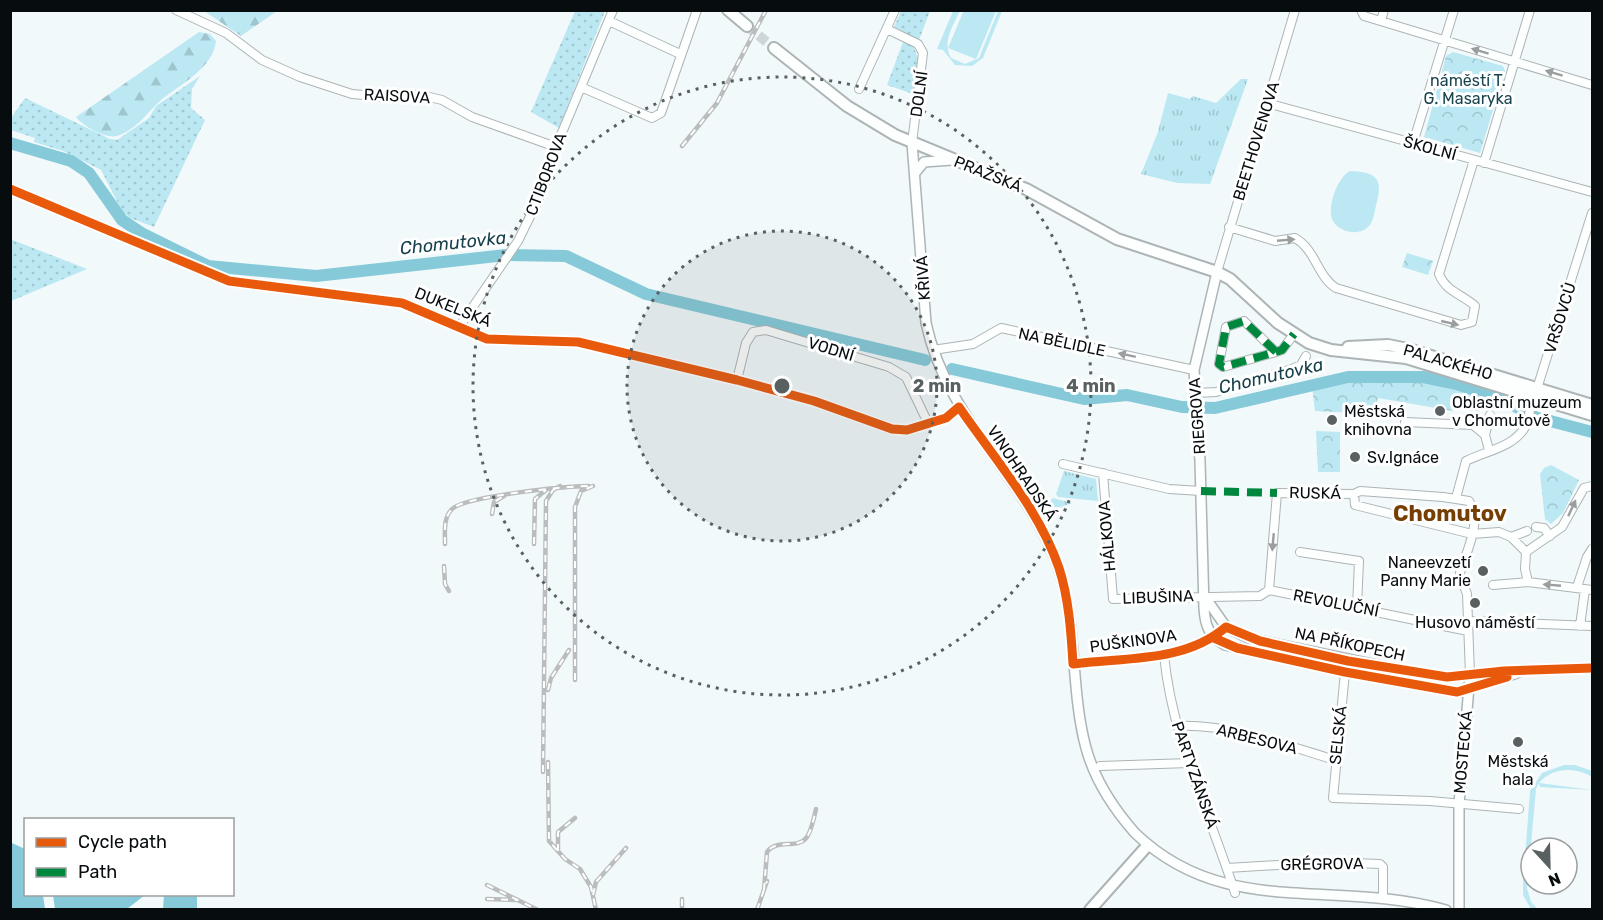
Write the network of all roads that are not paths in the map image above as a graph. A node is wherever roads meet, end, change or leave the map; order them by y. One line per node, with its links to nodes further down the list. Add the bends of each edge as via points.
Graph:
1 (176, 10): 25 (street, RAISOVA, via 226,33 262,60 300,77 352,94 421,95 442,100 472,117)
2 (613, 10): 11 (street, CTIBOROVA)
3 (697, 10): 17 (street)
4 (728, 10): 13 (main road)
5 (895, 10): 14 (street)
6 (1295, 10): 22 (street, BEETHOVENOVA)
7 (1361, 10): 12 (street, via 1364,16)
8 (1384, 10): 12 (street)
9 (1455, 10): 15 (street)
10 (1530, 10): 18 (street)
11 (609, 21): 17 (street); 20 (street, CTIBOROVA)
12 (1381, 21): 15 (street)
13 (747, 26)
14 (887, 29): 21 (street); 23 (street, DOLNÍ, via 918,44 923,53)
15 (1444, 41): 18 (street, one-way to 15); 24 (street)
16 (774, 48): 23 (main road, PRAŽSKÁ, via 848,106)
17 (680, 54): 20 (street, via 661,113 652,118)
18 (1515, 61): 19 (street, one-way to 18); 28 (street)
19 (1593, 85)
20 (581, 87): 25 (street, CTIBOROVA)
21 (859, 89)
22 (1267, 103): 24 (street, ŠKOLNÍ); 33 (street, BEETHOVENOVA)
23 (912, 143): 26 (main road, PRAŽSKÁ); 29 (street, KŘIVÁ)
24 (1413, 143): 27 (street, ŠKOLNÍ)
25 (556, 147): 35 (street, CTIBOROVA, via 542,192 518,242)
26 (952, 160): 29 (street, via 924,162); 34 (main road, PRAŽSKÁ, via 1026,189 1117,239)
27 (1474, 160): 28 (street, ŠKOLNÍ); 33 (street, one-way to 27, via 1275,241 1295,238 1310,250 1328,283 1336,288 1461,325 1472,322 1475,306 1452,292 1439,274)
28 (1484, 163): 31 (street, ŠKOLNÍ)
29 (915, 173): 37 (street, KŘIVÁ, via 926,323)
30 (10, 189): 35 (street, DUKELSKÁ, via 229,281 402,303)
31 (1593, 192)
32 (1593, 213): 43 (street, VRŠOVCŮ)
33 (1229, 228): 34 (street, BEETHOVENOVA)
34 (1217, 272): 36 (main road, PALACKÉHO); 40 (street, RIEGROVA)
35 (459, 327): 41 (street, DUKELSKÁ, via 487,339 578,342)
36 (1294, 334): 38 (street); 43 (main road, PALACKÉHO, via 1321,346 1406,358)
37 (933, 350): 40 (street, NA BĚLIDLE, one-way to 37, via 1001,328 973,344); 45 (street, KŘIVÁ)
38 (1276, 352): 38 (street, via 1222,367 1219,364 1226,327 1244,321)
39 (1306, 356): 42 (street, via 1301,365 1292,369)
40 (1194, 370): 42 (street, RIEGROVA)
41 (737, 380): 49 (street, DUKELSKÁ, via 814,401 892,429 907,430); 49 (street, VODNÍ, via 746,343 753,332 766,330 889,367 906,377)
42 (1196, 397): 55 (street, RIEGROVA)
43 (1536, 398): 44 (main road, PALACKÉHO); 47 (main road, PALACKÉHO); 51 (street, VRŠOVCŮ, via 1520,435)
44 (1593, 405)
45 (959, 407): 49 (street, DUKELSKÁ, via 946,418); 80 (street, VINOHRADSKÁ, via 1045,534 1060,571 1070,619)
46 (1490, 415): 50 (street)
47 (1593, 415)
48 (1405, 422): 50 (street, via 1473,425)
49 (928, 423)
50 (1485, 435): 51 (street)
51 (1489, 450): 57 (street, via 1466,461)
52 (1063, 464): 53 (street, HÁLKOVA)
53 (1103, 472): 55 (street, HÁLKOVA, via 1169,489); 71 (street, HÁLKOVA)
54 (1588, 487): 61 (street, one-way to 54, via 1567,519)
55 (1201, 491): 70 (street)
56 (1354, 494): 57 (street, RUSKÁ, via 1360,491); 60 (street, via 1355,505); 69 (street, RUSKÁ, one-way to 69, via 1277,493)
57 (1456, 498): 60 (street, via 1465,499 1472,506)
58 (1536, 527): 61 (street, via 1544,528)
59 (1527, 531): 62 (street)
60 (1472, 534): 62 (street, via 1499,532); 73 (street, MOSTECKÁ, via 1461,575)
61 (1550, 536): 65 (street)
62 (1511, 537): 65 (street)
63 (1593, 549): 68 (street, via 1587,557)
64 (1300, 552): 72 (street, via 1359,561)
65 (1526, 552): 66 (street)
66 (1528, 582): 67 (street); 68 (street, one-way to 66)
67 (1493, 585)
68 (1585, 589): 74 (street)
69 (1269, 590): 70 (street, REVOLUČNÍ, via 1260,596); 72 (street, REVOLUČNÍ)
70 (1204, 595): 71 (street, LIBUŠINA); 76 (street); 78 (street, via 1205,623)
71 (1113, 599)
72 (1357, 607): 77 (street, REVOLUČNÍ)
73 (1469, 621): 74 (street); 77 (street, MOSTECKÁ)
74 (1580, 626): 75 (street)
75 (1593, 626)
76 (1226, 627): 78 (street, PUŠKINOVA); 84 (street, NA PŘÍKOPECH, via 1248,638 1348,661 1447,677)
77 (1468, 631): 84 (street, MOSTECKÁ)
78 (1214, 638): 79 (street, PUŠKINOVA); 82 (street, NA PŘÍKOPECH, via 1237,648)
79 (1164, 655): 80 (street, PUŠKINOVA); 86 (street, PARTYZÁNSKÁ, via 1169,696)
80 (1073, 664): 92 (street, VINOHRADSKÁ, via 1082,730 1093,768 1107,797)
81 (1593, 668): 83 (street)
82 (1345, 672): 85 (street, NA PŘÍKOPECH, via 1457,693); 87 (street, SELSKÁ)
83 (1525, 672): 84 (street); 85 (street)
84 (1470, 675): 85 (street, MOSTECKÁ)
85 (1468, 690): 90 (street, MOSTECKÁ)
86 (1178, 726): 87 (street, ARBESOVA, via 1199,726 1268,740); 88 (street, PARTYZÁNSKÁ)
87 (1335, 760): 90 (street, SELSKÁ, via 1333,798)
88 (1189, 763): 89 (street); 93 (street, PARTYZÁNSKÁ)
89 (1100, 766)
90 (1459, 804): 91 (street); 98 (street, MOSTECKÁ)
91 (1519, 808)
92 (1147, 846): 94 (street, VINOHRADSKÁ, via 1188,876); 96 (main road)
93 (1227, 868): 94 (street, PARTYZÁNSKÁ); 95 (street, GRÉGROVA, via 1327,862 1380,864)
94 (1235, 893): 95 (street, VINOHRADSKÁ)
95 (1383, 899): 97 (street, VINOHRADSKÁ)
96 (1090, 909)
97 (1446, 909)
98 (1459, 909)

